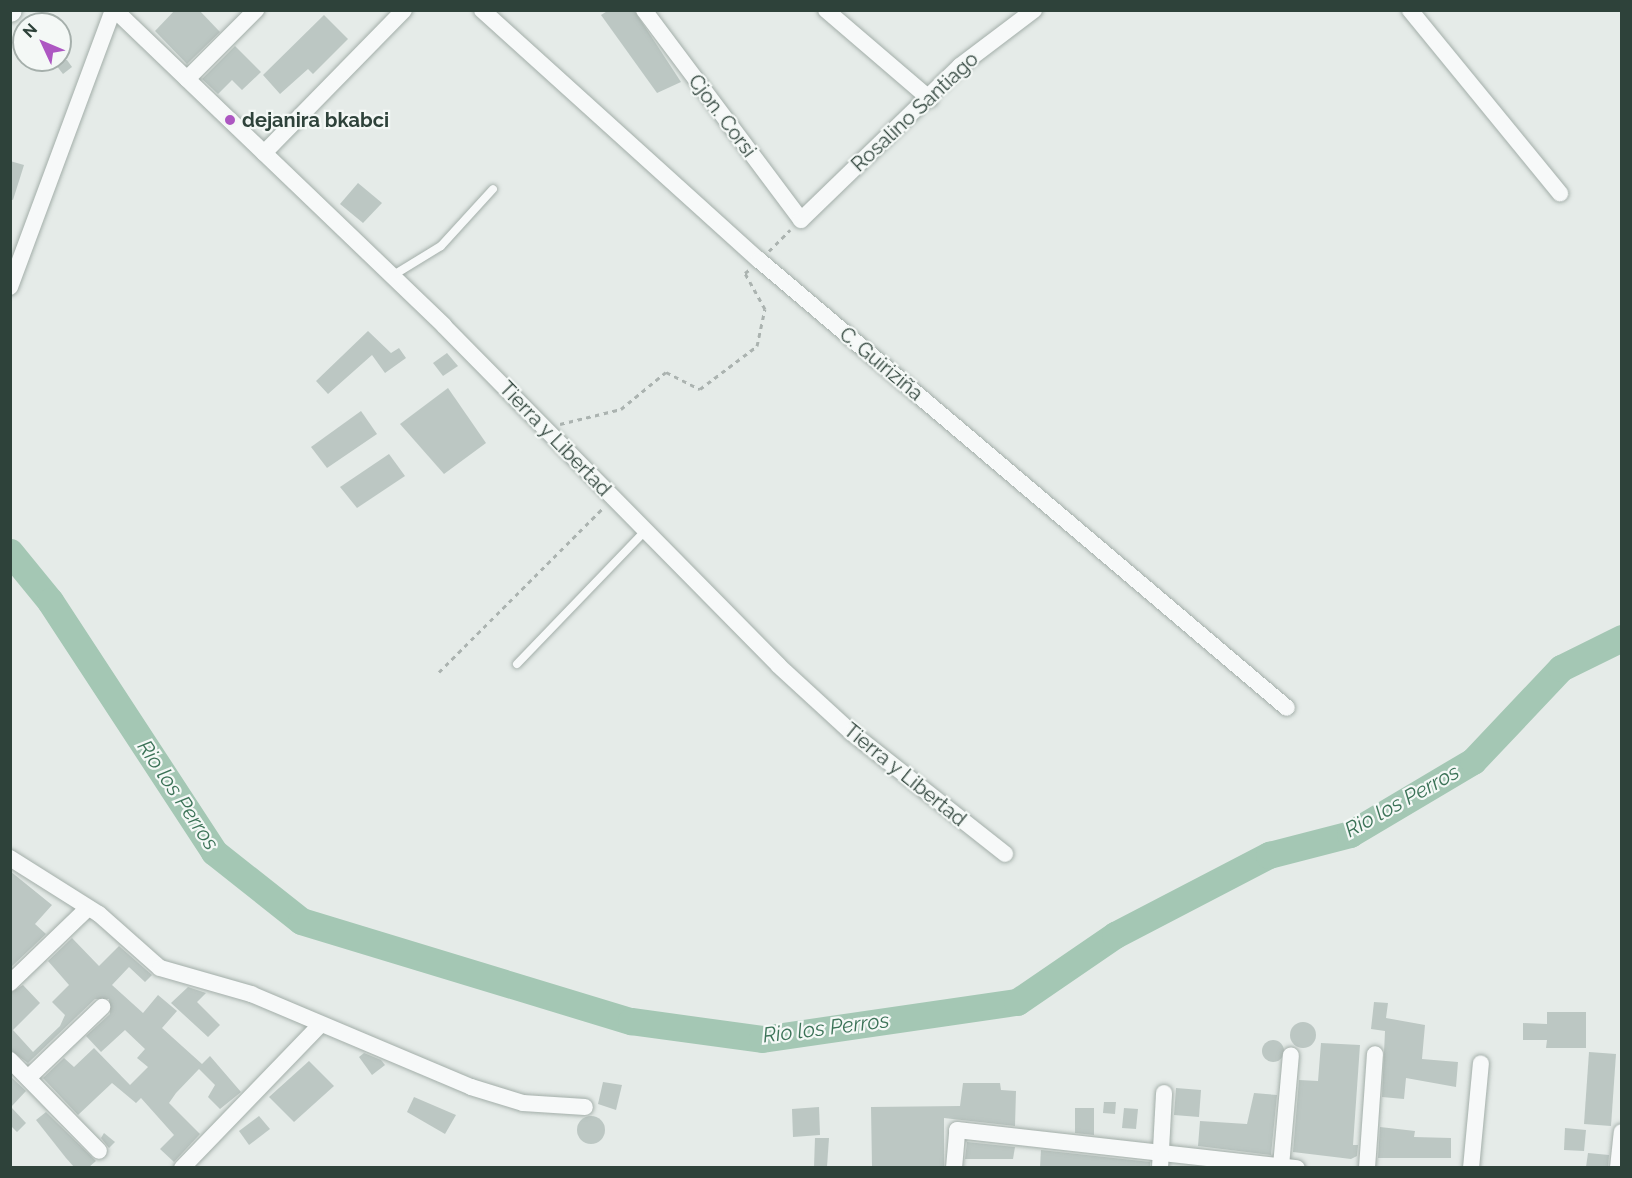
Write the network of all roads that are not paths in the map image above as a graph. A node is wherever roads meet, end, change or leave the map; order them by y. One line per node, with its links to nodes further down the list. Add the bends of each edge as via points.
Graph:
1 (115, 10): 9 (street, Tierra y Libertad); 16 (street)
2 (256, 10): 9 (street)
3 (404, 10): 11 (street)
4 (482, 10): 19 (street, C. Guiriziña, via 759,260)
5 (644, 10): 14 (street, Cjon. Corsi)
6 (826, 10): 10 (street)
7 (1034, 10): 10 (street, Rosalino Santiago, via 960,66)
8 (1410, 10): 13 (street)
9 (187, 79): 11 (street, Tierra y Libertad)
10 (930, 99): 14 (street, Rosalino Santiago)
11 (264, 153): 15 (street, Tierra y Libertad)
12 (493, 189): 15 (lane, via 441,246)
13 (1560, 194)
14 (801, 220)
15 (392, 276): 17 (street, Tierra y Libertad)
16 (10, 287)
17 (645, 531): 18 (lane); 20 (street, Tierra y Libertad, via 852,733)
18 (517, 664)
19 (1287, 708)
20 (1005, 854)
21 (10, 858): 22 (street)
22 (88, 908): 23 (street); 25 (street, via 160,968 251,994)
23 (10, 982)
24 (102, 1007): 30 (street)
25 (319, 1026): 32 (street, via 471,1087 523,1102); 36 (street)
26 (1375, 1054): 39 (street)
27 (1291, 1055): 38 (street)
28 (10, 1060): 30 (street)
29 (1481, 1063): 40 (street)
30 (28, 1078): 34 (street)
31 (1164, 1094): 35 (street)
32 (585, 1107)
33 (1622, 1132): 41 (street)
34 (99, 1151)
35 (1161, 1160): 37 (street, via 957,1131); 38 (street)
36 (182, 1167)
37 (954, 1167)
38 (1289, 1167)
39 (1367, 1167)
40 (1471, 1167)
41 (1618, 1167)

